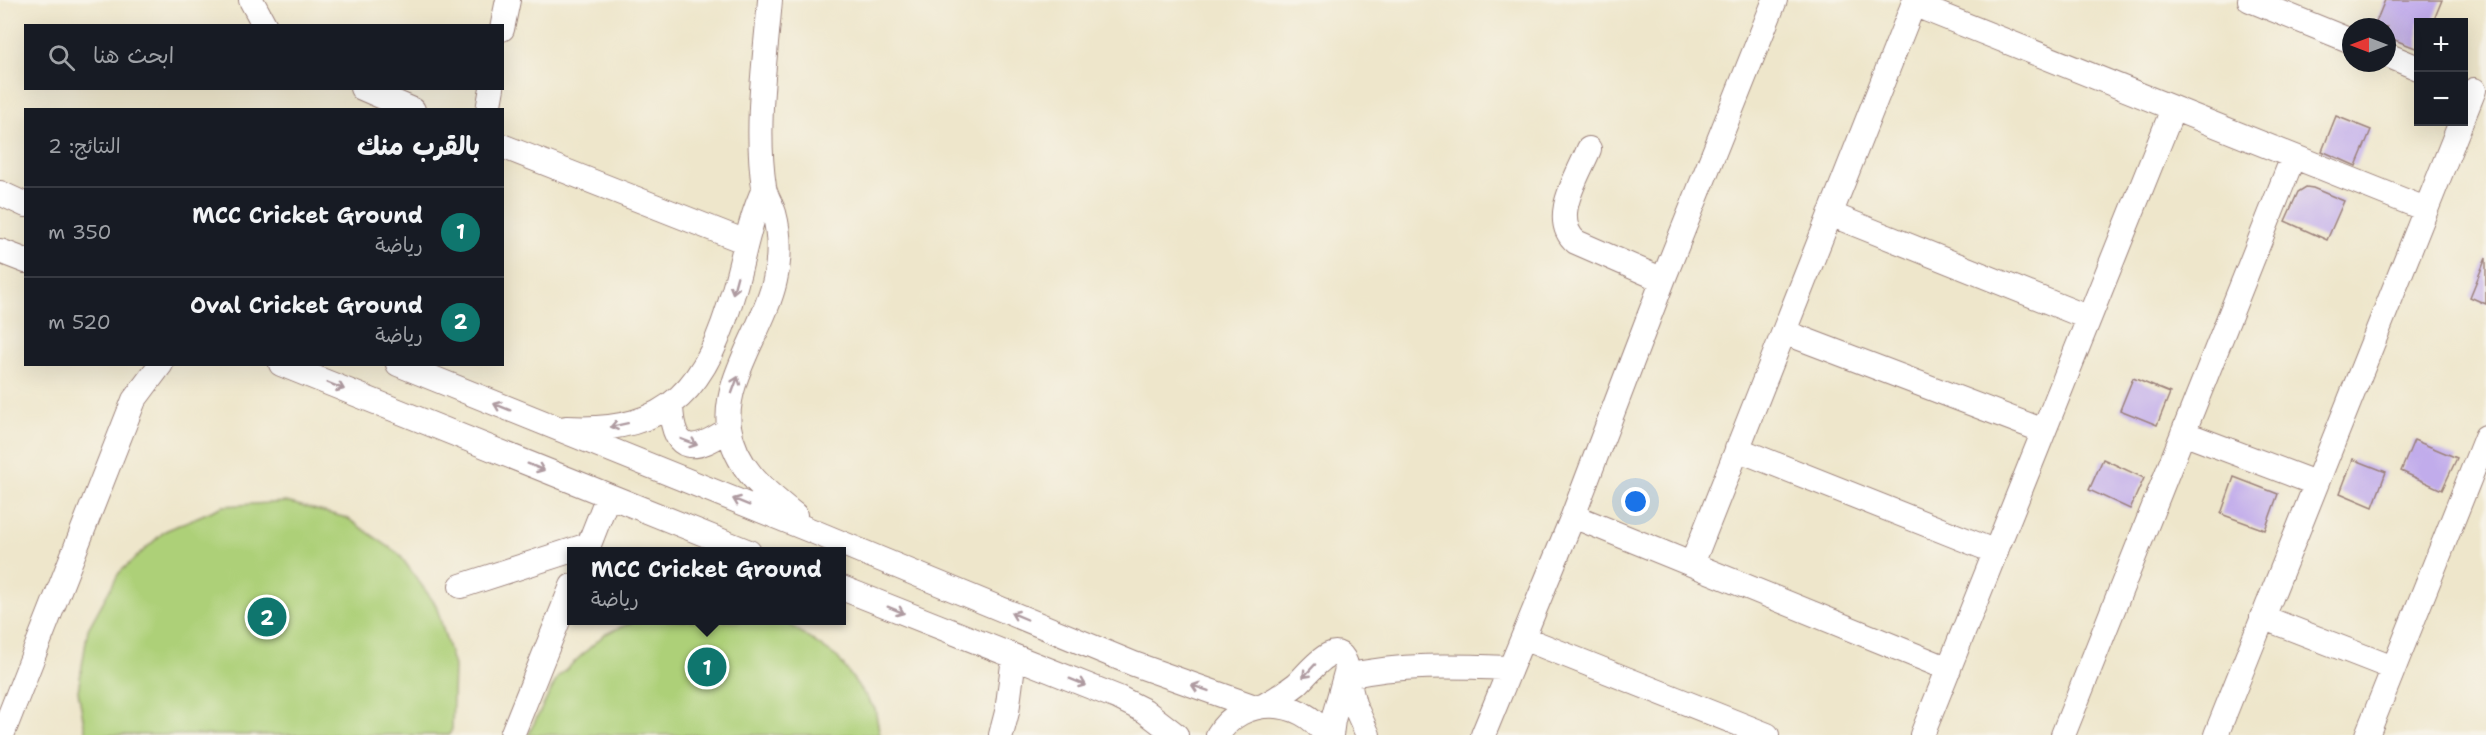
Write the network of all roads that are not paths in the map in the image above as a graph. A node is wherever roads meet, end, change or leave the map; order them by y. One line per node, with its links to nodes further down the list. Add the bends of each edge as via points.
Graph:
1 (251, 0): 7 (street)
2 (508, 0): 8 (street)
3 (770, 0): 21 (street, via 762,112)
4 (1775, 0): 31 (street)
5 (2250, 0): 9 (street)
6 (1914, 2): 16 (street); 27 (street)
7 (264, 24)
8 (503, 24)
9 (2342, 37)
10 (2396, 59): 11 (street)
11 (2414, 66)
12 (368, 90): 14 (street)
13 (492, 90): 15 (street)
14 (408, 108)
15 (488, 108)
16 (2173, 109): 20 (street); 32 (street)
17 (2459, 126): 25 (street)
18 (504, 147): 28 (street)
19 (1589, 149): 31 (street, via 1565,209 1566,231 1576,242)
20 (2293, 157): 25 (street); 41 (street)
21 (764, 189): 28 (street); 39 (street, one-way to 21, via 731,395 770,300 778,262 778,232)
22 (0, 193): 24 (street)
23 (0, 203): 26 (street)
24 (24, 204)
25 (2424, 208): 44 (street)
26 (24, 213)
27 (1830, 214): 32 (street); 33 (street)
28 (746, 242): 37 (street, one-way to 37, via 734,291 709,358)
29 (0, 251): 30 (street)
30 (24, 260)
31 (1663, 280): 46 (street)
32 (2089, 318): 40 (street)
33 (1784, 332): 40 (street); 43 (street)
34 (160, 366): 64 (street, via 134,400)
35 (286, 366): 45 (street, one-way to 45)
36 (403, 366): 38 (street, one-way to 36)
37 (671, 406): 38 (street, one-way to 38, via 619,425 583,429); 39 (street, one-way to 39, via 676,436 691,445 708,443)
38 (546, 424): 47 (street, one-way to 38)
39 (729, 429): 47 (street, via 750,477)
40 (2044, 431): 50 (street)
41 (2183, 433): 44 (street); 75 (street)
42 (2486, 437): 60 (street)
43 (1737, 449): 50 (street); 52 (street)
44 (2315, 483): 56 (street)
45 (608, 496): 48 (street); 49 (street)
46 (1573, 516): 52 (street); 57 (street)
47 (817, 532): 63 (street, one-way to 47, via 1134,664)
48 (587, 547)
49 (736, 547)
50 (1996, 552): 61 (street)
51 (567, 554): 53 (street)
52 (1692, 564): 61 (street)
53 (461, 586)
54 (846, 590): 58 (street, one-way to 58)
55 (567, 598): 65 (street)
56 (2262, 617): 60 (street); 76 (street)
57 (1523, 638): 59 (street); 73 (street)
58 (1014, 657): 66 (street); 67 (street, one-way to 67, via 1119,698)
59 (1510, 668): 62 (street, via 1423,665); 72 (street)
60 (2393, 668): 77 (street)
61 (1949, 669): 74 (street)
62 (1347, 676): 63 (street, one-way to 63, via 1343,658 1326,655 1298,683); 70 (street); 71 (street)
63 (1260, 706): 68 (street, via 1235,716); 69 (street, via 1284,706 1298,711)
64 (2, 735)
65 (512, 735)
66 (1001, 735)
67 (1176, 735)
68 (1218, 735)
69 (1325, 735)
70 (1331, 735)
71 (1368, 735)
72 (1483, 735)
73 (1767, 735)
74 (1922, 735)
75 (2063, 735)
76 (2216, 735)
77 (2367, 735)

